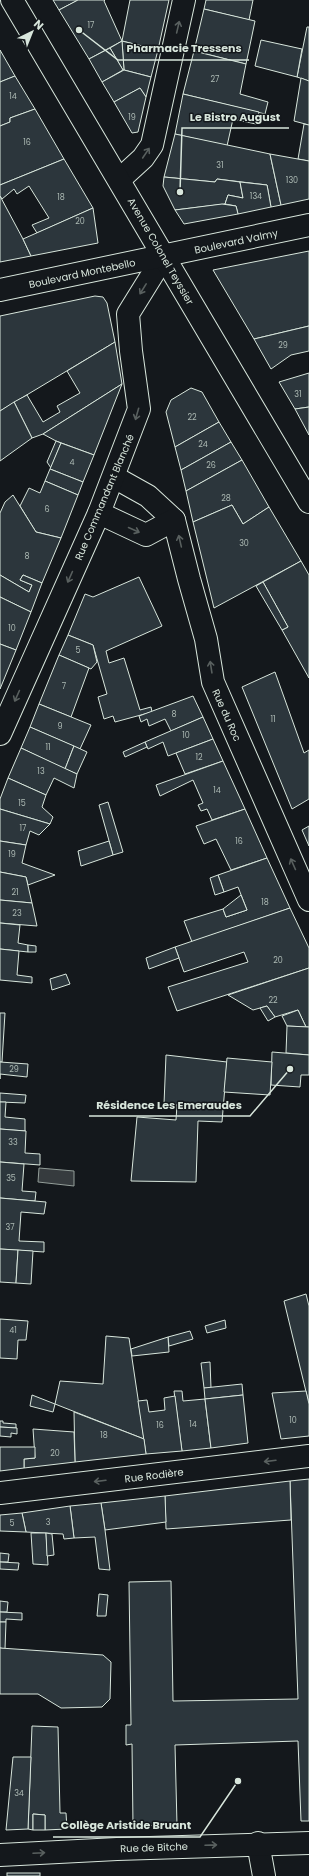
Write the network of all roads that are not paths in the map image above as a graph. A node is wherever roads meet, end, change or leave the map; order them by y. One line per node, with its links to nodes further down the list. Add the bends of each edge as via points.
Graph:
1 (12, 0): 3 (street, Avenue Colonel Teyssier)
2 (184, 0): 3 (street, one-way to 2, via 143,158 152,145)
3 (119, 180): 5 (street, Avenue Colonel Teyssier)
4 (309, 225): 5 (street, Boulevard Valmy)
5 (164, 256): 6 (street, Boulevard Montebello); 7 (street, Rue Commandant Blanché, one-way to 7, via 128,314 130,351 139,410); 8 (street, Avenue Colonel Teyssier)
6 (0, 290)
7 (114, 477): 9 (street, Rue Commandant Blanché); 10 (street, via 148,496)
8 (309, 502)
9 (99, 512): 10 (street, one-way to 10, via 146,535); 11 (street, Rue Commandant Blanché, one-way to 11)
10 (174, 520): 12 (street, Rue du Roc, one-way to 10, via 213,682 206,639)
11 (0, 734)
12 (309, 900)
13 (309, 1456): 14 (street, Rue Rodière, one-way to 14)
14 (0, 1493)
15 (258, 1843): 16 (street, Rue de Bitche); 17 (street, Rue de Bitche, one-way to 15); 18 (street)
16 (309, 1843)
17 (0, 1855)
18 (264, 1876)

